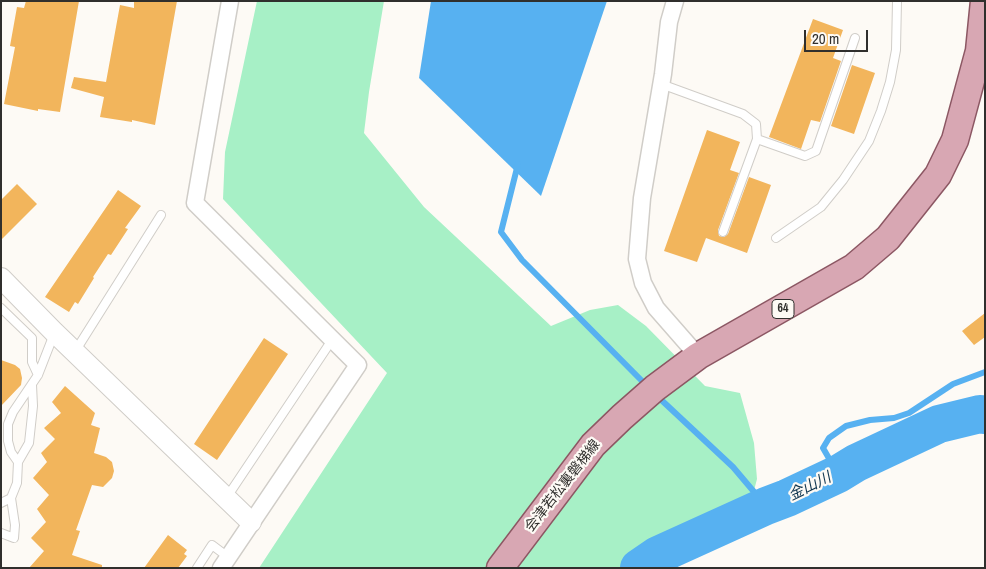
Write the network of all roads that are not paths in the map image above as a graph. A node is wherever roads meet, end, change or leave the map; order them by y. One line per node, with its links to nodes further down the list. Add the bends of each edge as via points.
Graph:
1 (230, 1): 14 (street, via 195,203)
2 (675, 1): 6 (street)
3 (897, 1): 10 (lane, via 896,50 890,82 869,141 821,207)
4 (984, 1): 16 (main road, 会津若松裏磐梯線 / 64, via 980,51 955,140 938,175 888,238 854,267)
5 (855, 38): 7 (lane, via 816,151 805,156)
6 (661, 84): 7 (lane, via 743,114 756,124); 16 (street, via 642,198 637,258 643,283 656,308)
7 (757, 139): 9 (lane)
8 (162, 214): 15 (lane)
9 (722, 232)
10 (776, 238)
11 (1, 278): 13 (street)
12 (1, 308): 17 (lane, via 32,338 32,362)
13 (54, 332): 15 (street); 17 (lane)
14 (332, 340): 20 (lane); 23 (street, via 358,365)
15 (75, 352): 20 (street)
16 (698, 356): 27 (main road, 会津若松裏磐梯線 / 64, via 655,388 593,445)
17 (38, 375): 18 (lane)
18 (32, 384): 19 (lane, via 29,443); 19 (lane, via 8,424 8,441)
19 (18, 462): 21 (lane, via 17,483)
20 (226, 497): 23 (street)
21 (11, 498): 22 (lane); 24 (lane, via 14,538)
22 (1, 503)
23 (251, 522): 25 (street)
24 (1, 533)
25 (225, 562): 26 (lane, via 212,546)
26 (196, 568)
27 (500, 568)

